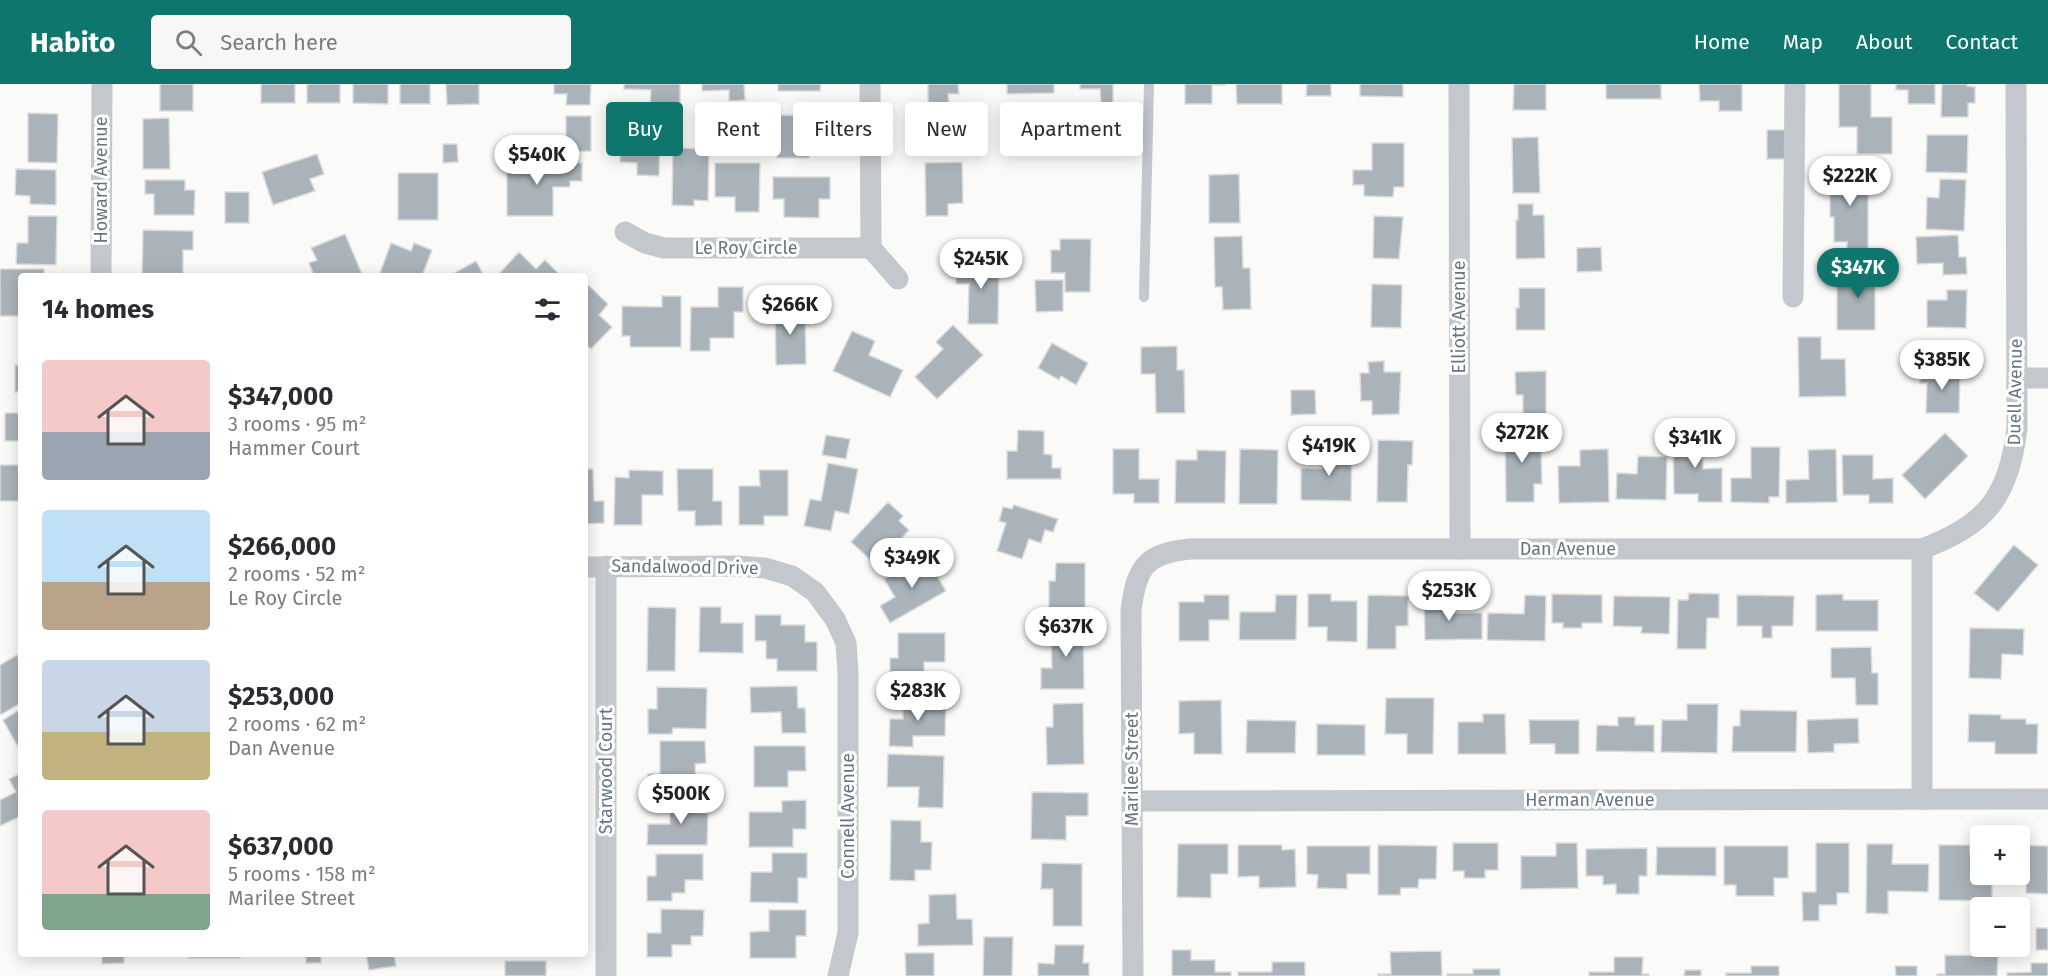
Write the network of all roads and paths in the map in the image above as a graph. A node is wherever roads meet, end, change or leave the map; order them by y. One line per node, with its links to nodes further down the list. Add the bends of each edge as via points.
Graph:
1 (102, 84): 9 (street, Howard Avenue)
2 (870, 84): 8 (street)
3 (1149, 84): 11 (lane)
4 (1459, 84): 15 (street, Elliott Avenue)
5 (1795, 84): 12 (street)
6 (2016, 84): 13 (street, Duell Avenue)
7 (625, 232): 8 (street, Le Roy Circle, via 664,248)
8 (872, 248): 10 (street)
9 (101, 273)
10 (898, 279)
11 (1144, 297)
12 (1793, 297)
13 (2017, 378): 14 (street); 16 (street, Duell Avenue, via 2014,453 1997,498 1981,518 1950,538)
14 (2048, 378)
15 (1460, 549): 16 (street, Dan Avenue); 17 (street, Dan Avenue, via 1191,549 1168,551)
16 (1922, 549): 20 (street)
17 (1145, 564): 22 (street, Marilee Street, via 1134,588 1131,611)
18 (595, 566): 19 (street, Sandalwood Drive, via 765,568 792,576); 23 (street, Starwood Court)
19 (815, 592): 24 (street, Connell Avenue, via 835,619 846,643 848,672 848,933)
20 (1922, 799): 21 (street, Herman Avenue); 22 (street, Herman Avenue)
21 (2048, 799)
22 (1132, 801): 25 (street, Marilee Street)
23 (606, 976)
24 (838, 976)
25 (1133, 976)

